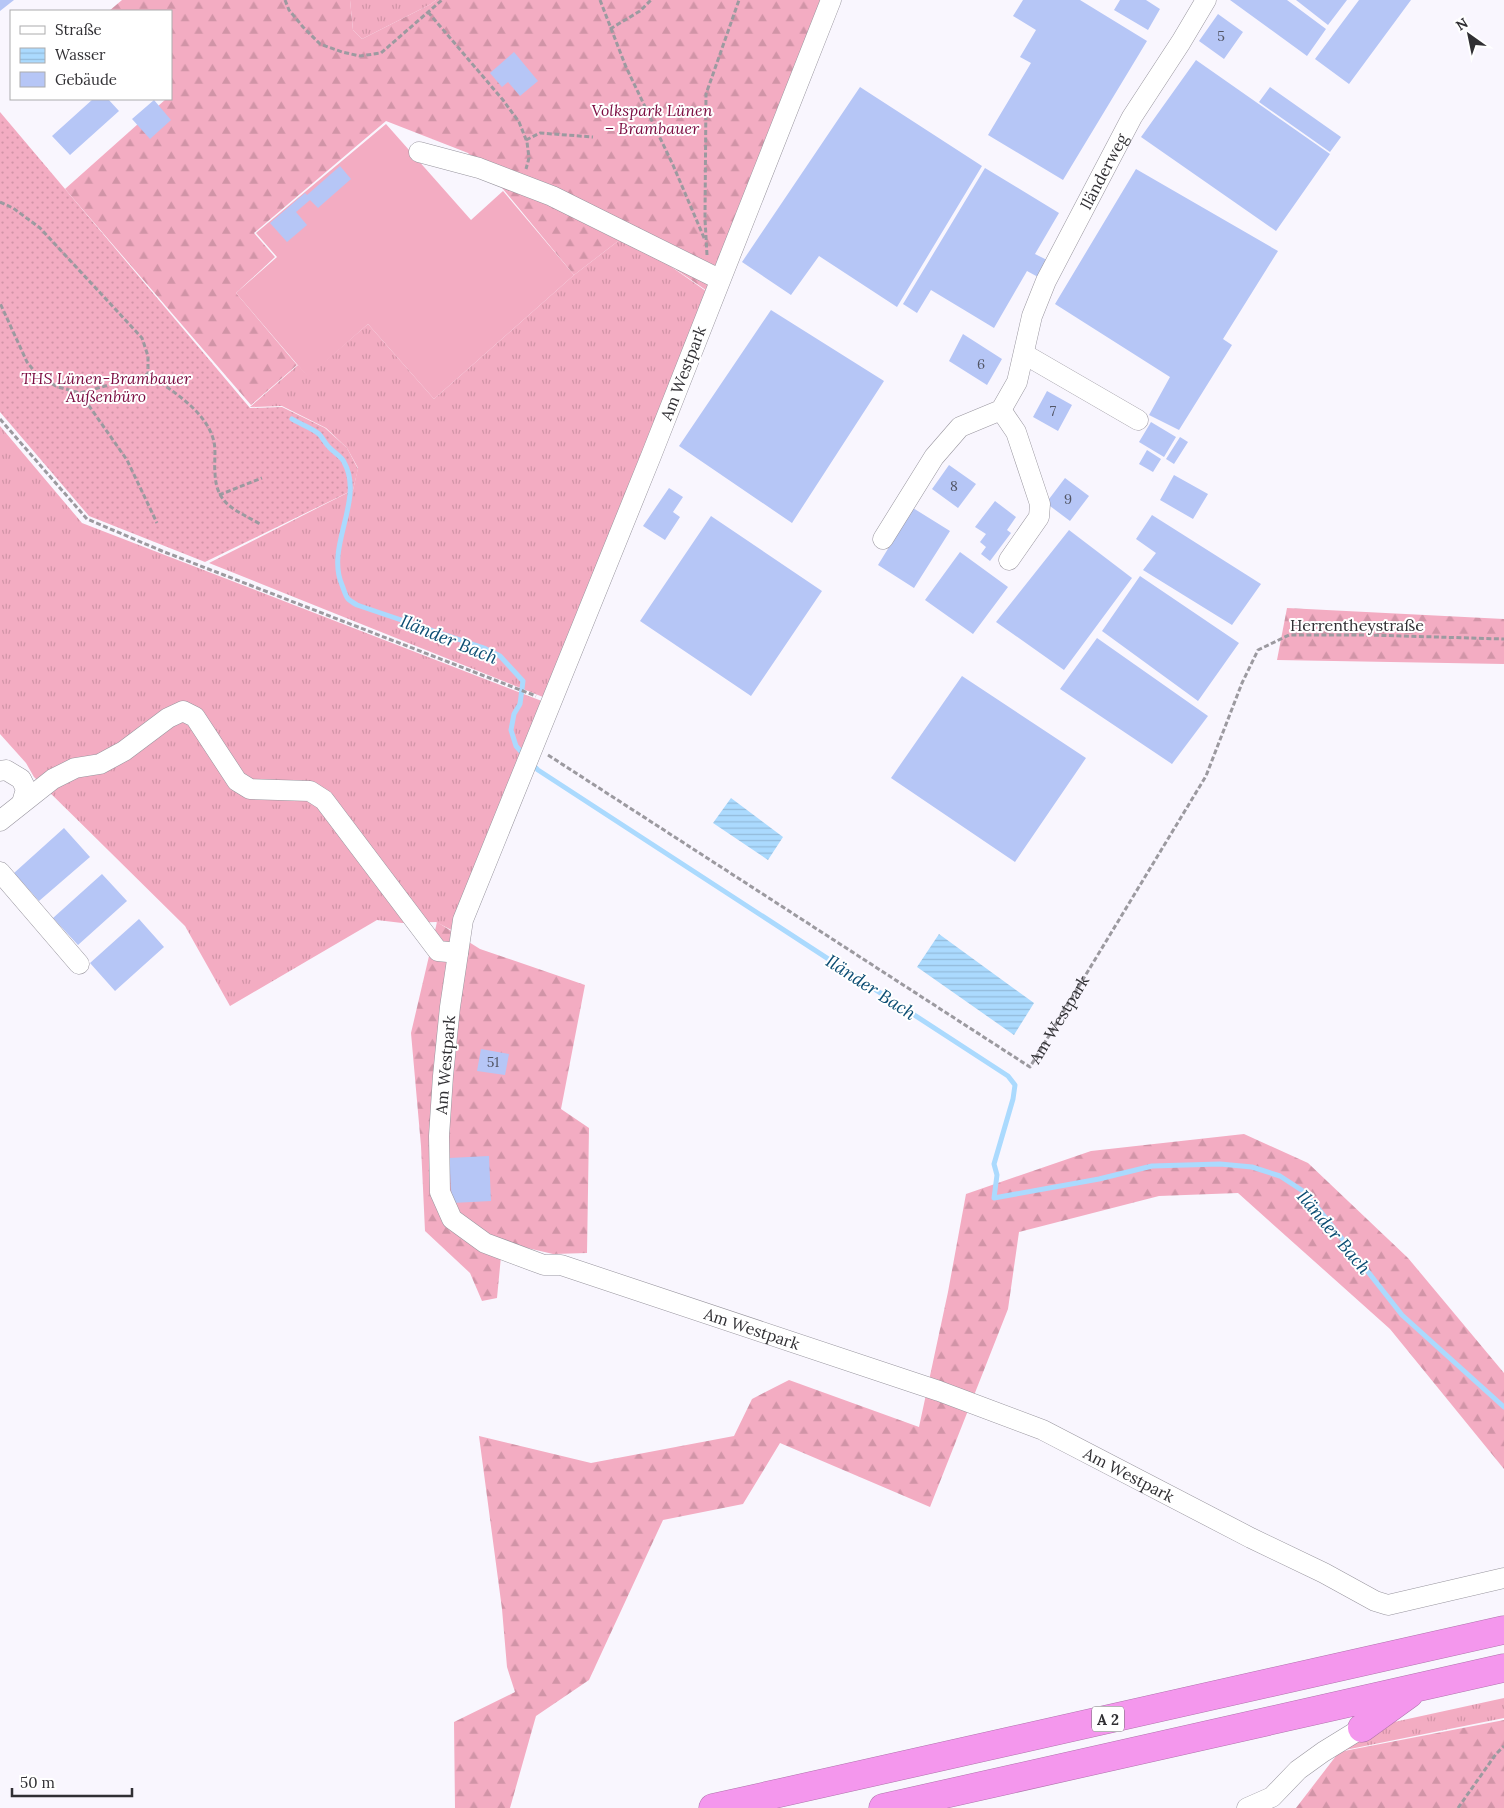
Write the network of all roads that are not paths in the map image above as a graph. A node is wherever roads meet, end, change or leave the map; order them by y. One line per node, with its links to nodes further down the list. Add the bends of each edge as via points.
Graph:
1 (831, 0): 4 (street, Am Westpark)
2 (1206, 0): 5 (street, Iländerweg, via 1132,117 1046,281 1032,316)
3 (419, 152): 4 (street, via 480,168 552,196)
4 (714, 276): 14 (street, Am Westpark, via 647,465 463,920)
5 (1024, 354): 6 (street, Iländerweg, via 1017,382); 7 (street)
6 (1001, 410): 8 (street, via 960,427 934,457); 9 (street, via 1016,432 1040,504 1039,517)
7 (1138, 420)
8 (883, 539)
9 (1009, 560)
10 (0, 771): 11 (street, via 6,770 21,779 26,789)
11 (22, 803): 12 (street); 14 (street, via 53,779 75,768 108,760 183,711 195,717 237,781 250,789 310,791 324,800 438,951)
12 (0, 821)
13 (0, 872): 15 (street)
14 (458, 953): 16 (street, Am Westpark, via 438,1136 440,1192 452,1220 485,1243 544,1265 560,1265 929,1388 1043,1430 1375,1601 1388,1605)
15 (79, 964)
16 (1504, 1578)
17 (1504, 1630): 21 (highway, A 2)
18 (1504, 1668): 19 (highway, A 2)
19 (1418, 1687): 20 (highway); 22 (highway, A 2)
20 (1362, 1728): 23 (street, via 1298,1770 1272,1796)
21 (713, 1808)
22 (883, 1808)
23 (1247, 1808)

